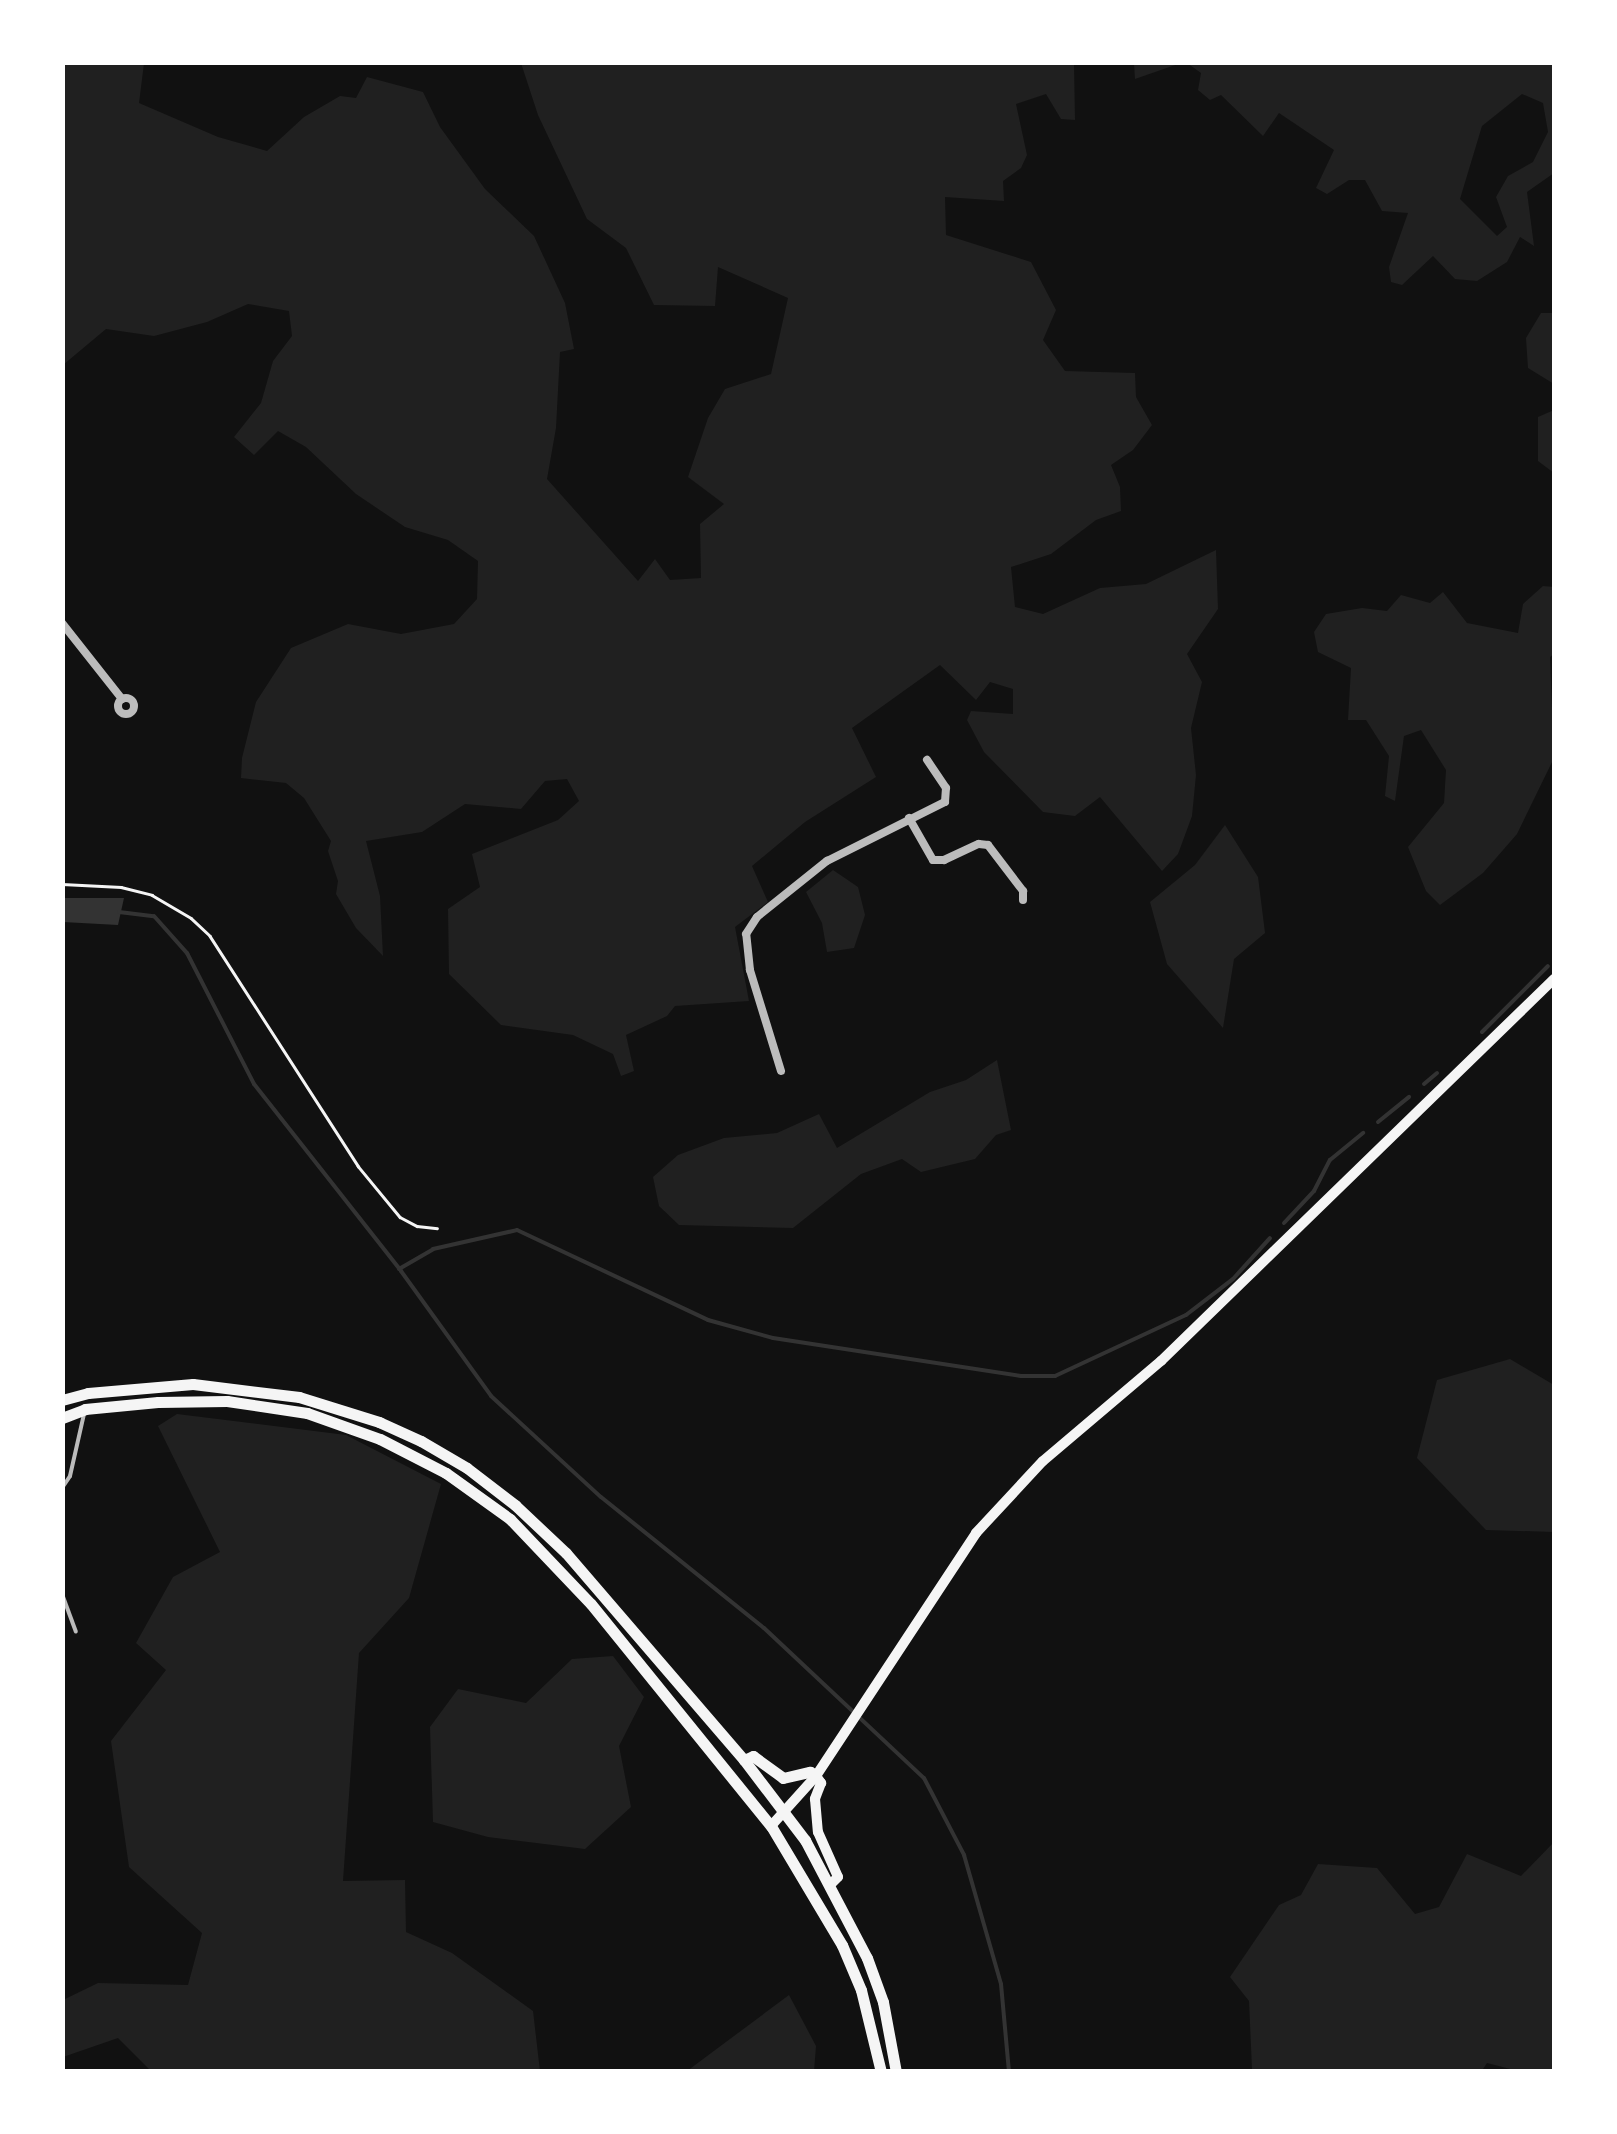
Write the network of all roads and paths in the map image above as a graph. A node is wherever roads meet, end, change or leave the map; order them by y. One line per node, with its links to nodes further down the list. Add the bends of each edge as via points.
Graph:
1 (62, 624): 2 (street)
2 (122, 699)
3 (927, 760): 4 (street, via 946,788 945,802)
4 (909, 818): 6 (street, via 933,860 988,846 1024,891); 8 (street, via 828,861 757,916 746,934)
5 (62, 884): 9 (path, via 152,895 191,918 210,936 358,1166 400,1217)
6 (1022, 900)
7 (1554, 979): 17 (main road, via 1174,1349 1043,1461 976,1533)
8 (780, 1070)
9 (437, 1228)
10 (62, 1400): 16 (main road, via 194,1384 262,1389 329,1405 422,1442 515,1504 566,1553)
11 (85, 1410): 12 (main road); 13 (lane); 19 (main road, via 227,1401 307,1413 380,1439 446,1473 553,1560)
12 (63, 1418)
13 (62, 1488)
14 (62, 1594): 15 (lane)
15 (76, 1632)
16 (744, 1760): 17 (main road, via 754,1756 783,1778); 18 (main road)
17 (816, 1776): 18 (main road); 20 (main road, via 818,1832 838,1877)
18 (786, 1812): 19 (main road); 20 (main road)
19 (771, 1826): 21 (main road, via 842,1945)
20 (831, 1884): 22 (main road, via 882,2002)
21 (881, 2072)
22 (896, 2072)

